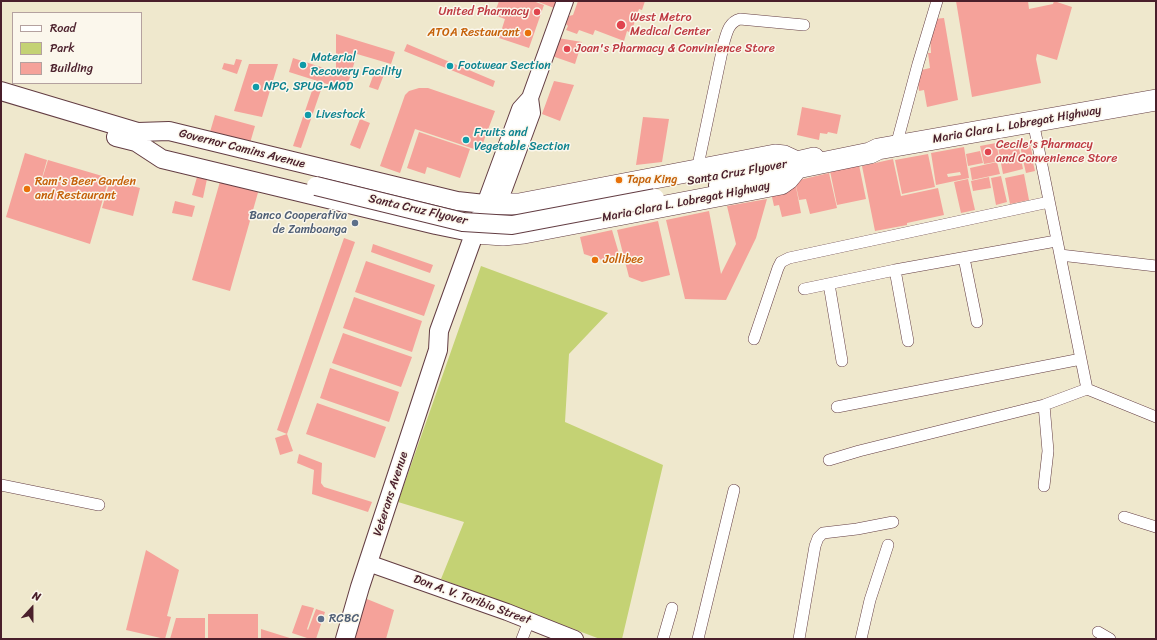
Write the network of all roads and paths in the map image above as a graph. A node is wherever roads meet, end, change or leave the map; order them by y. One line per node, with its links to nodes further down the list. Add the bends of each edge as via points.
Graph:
1 (565, 1): 20 (street, via 530,98 532,113)
2 (937, 1): 9 (street, via 918,64)
3 (804, 25): 11 (street, via 740,19 734,20 731,24 724,42)
4 (1, 91): 8 (main road, Governor Camins Avenue)
5 (1156, 100): 7 (highway, Maria Clara L. Lobregat Highway)
6 (1, 104): 8 (main road, Governor Camins Avenue)
7 (1033, 121): 9 (highway, Maria Clara L. Lobregat Highway); 19 (street)
8 (137, 137): 10 (main road, Santa Cruz Flyover, bridge, via 317,182 462,222 512,225 654,193 779,174); 12 (main road, Governor Camins Avenue, via 169,131); 18 (main road, Governor Camins Avenue, via 162,159)
9 (887, 148): 10 (highway, Maria Clara L. Lobregat Highway)
10 (797, 165): 11 (highway, via 784,156 775,155); 21 (highway, Maria Clara L. Lobregat Highway, via 788,180 781,184)
11 (697, 170): 13 (highway)
12 (345, 174): 14 (main road, Governor Camins Avenue); 18 (main road)
13 (627, 183): 15 (highway); 21 (highway)
14 (394, 185): 16 (main road, Governor Camins Avenue); 22 (main road)
15 (580, 192): 17 (highway); 23 (highway)
16 (442, 197): 20 (main road, Governor Camins Avenue); 24 (main road)
17 (533, 201): 20 (highway); 25 (highway)
18 (338, 202): 22 (main road, Governor Camins Avenue)
19 (1049, 202): 27 (street); 35 (street, via 789,258 781,262 778,268)
20 (492, 204): 26 (main road, Veterans Avenue)
21 (633, 212): 23 (highway, Maria Clara L. Lobregat Highway)
22 (387, 214): 24 (main road, Governor Camins Avenue)
23 (586, 221): 25 (highway, Maria Clara L. Lobregat Highway)
24 (436, 225): 26 (main road, Governor Camins Avenue)
25 (538, 230): 26 (highway, Maria Clara L. Lobregat Highway, via 513,234)
26 (481, 234): 52 (main road, Veterans Avenue, via 439,331 438,350)
27 (1056, 241): 28 (street); 29 (street)
28 (1060, 255): 30 (street); 37 (street)
29 (964, 258): 31 (street); 34 (street)
30 (1156, 266)
31 (895, 270): 32 (street); 36 (street)
32 (829, 284): 33 (street); 38 (street)
33 (804, 289)
34 (977, 322)
35 (754, 338)
36 (908, 341)
37 (1080, 358): 39 (street); 41 (street)
38 (842, 361)
39 (1087, 389): 40 (street); 42 (street)
40 (1044, 405): 43 (street); 45 (street, via 1048,451)
41 (837, 407)
42 (1156, 417)
43 (829, 460)
44 (1, 485): 47 (street)
45 (1044, 486)
46 (734, 490): 60 (street)
47 (99, 504)
48 (1124, 517): 50 (street)
49 (894, 522): 61 (street, via 823,533 818,538)
50 (1156, 527)
51 (888, 545): 62 (street, via 870,600)
52 (368, 563): 54 (street, Don A. V. Toribio Street); 56 (main road, Veterans Avenue)
53 (672, 608): 59 (street)
54 (529, 621): 57 (street); 58 (street, Don A. V. Toribio Street)
55 (1098, 632): 63 (street)
56 (345, 639)
57 (522, 639)
58 (575, 639)
59 (663, 639)
60 (698, 639)
61 (799, 639)
62 (861, 639)
63 (1110, 639)

